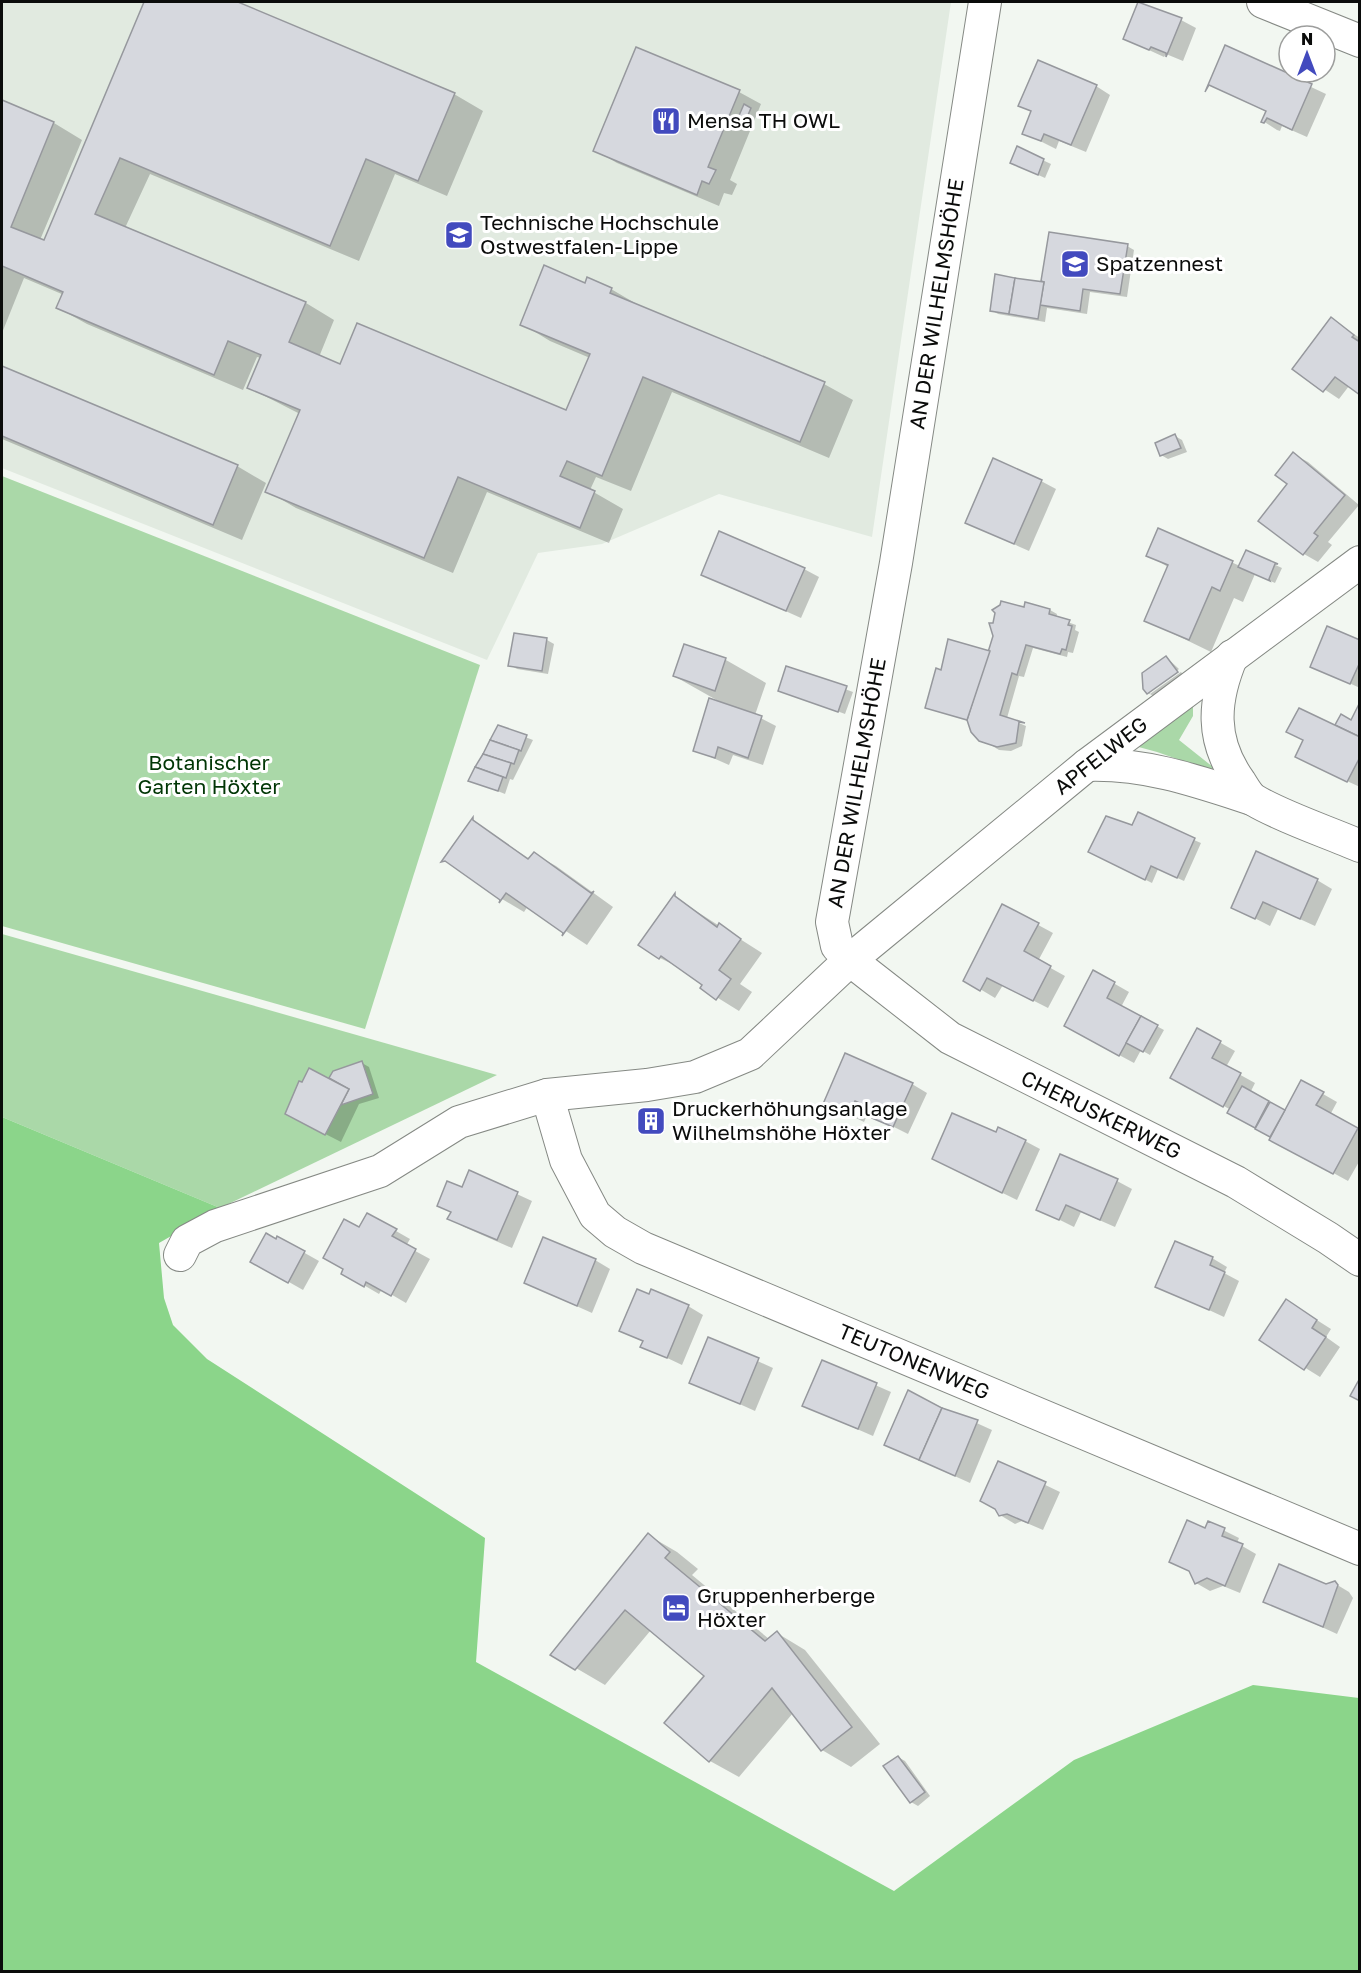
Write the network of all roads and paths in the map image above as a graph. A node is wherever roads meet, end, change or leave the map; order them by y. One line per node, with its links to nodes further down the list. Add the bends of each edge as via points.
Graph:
1 (985, 2): 9 (street, AN DER WILHELMSHÖHE, via 896,563 832,922 837,946)
2 (1263, 2): 3 (street)
3 (1359, 41)
4 (1359, 562): 5 (street, APFELWEG)
5 (1232, 656): 6 (street, APFELWEG); 7 (street, via 1219,688 1218,721 1230,769)
6 (1087, 765): 7 (street, via 1147,768); 9 (street, APFELWEG)
7 (1252, 799): 8 (street)
8 (1359, 846)
9 (850, 960): 10 (street, via 750,1054 695,1077); 12 (street, CHERUSKERWEG, via 950,1038 1236,1182)
10 (547, 1095): 11 (street, via 459,1122 380,1171 215,1226 188,1242); 13 (street, TEUTONENWEG, via 566,1160 596,1215 643,1248)
11 (180, 1255)
12 (1359, 1260)
13 (1359, 1549)

